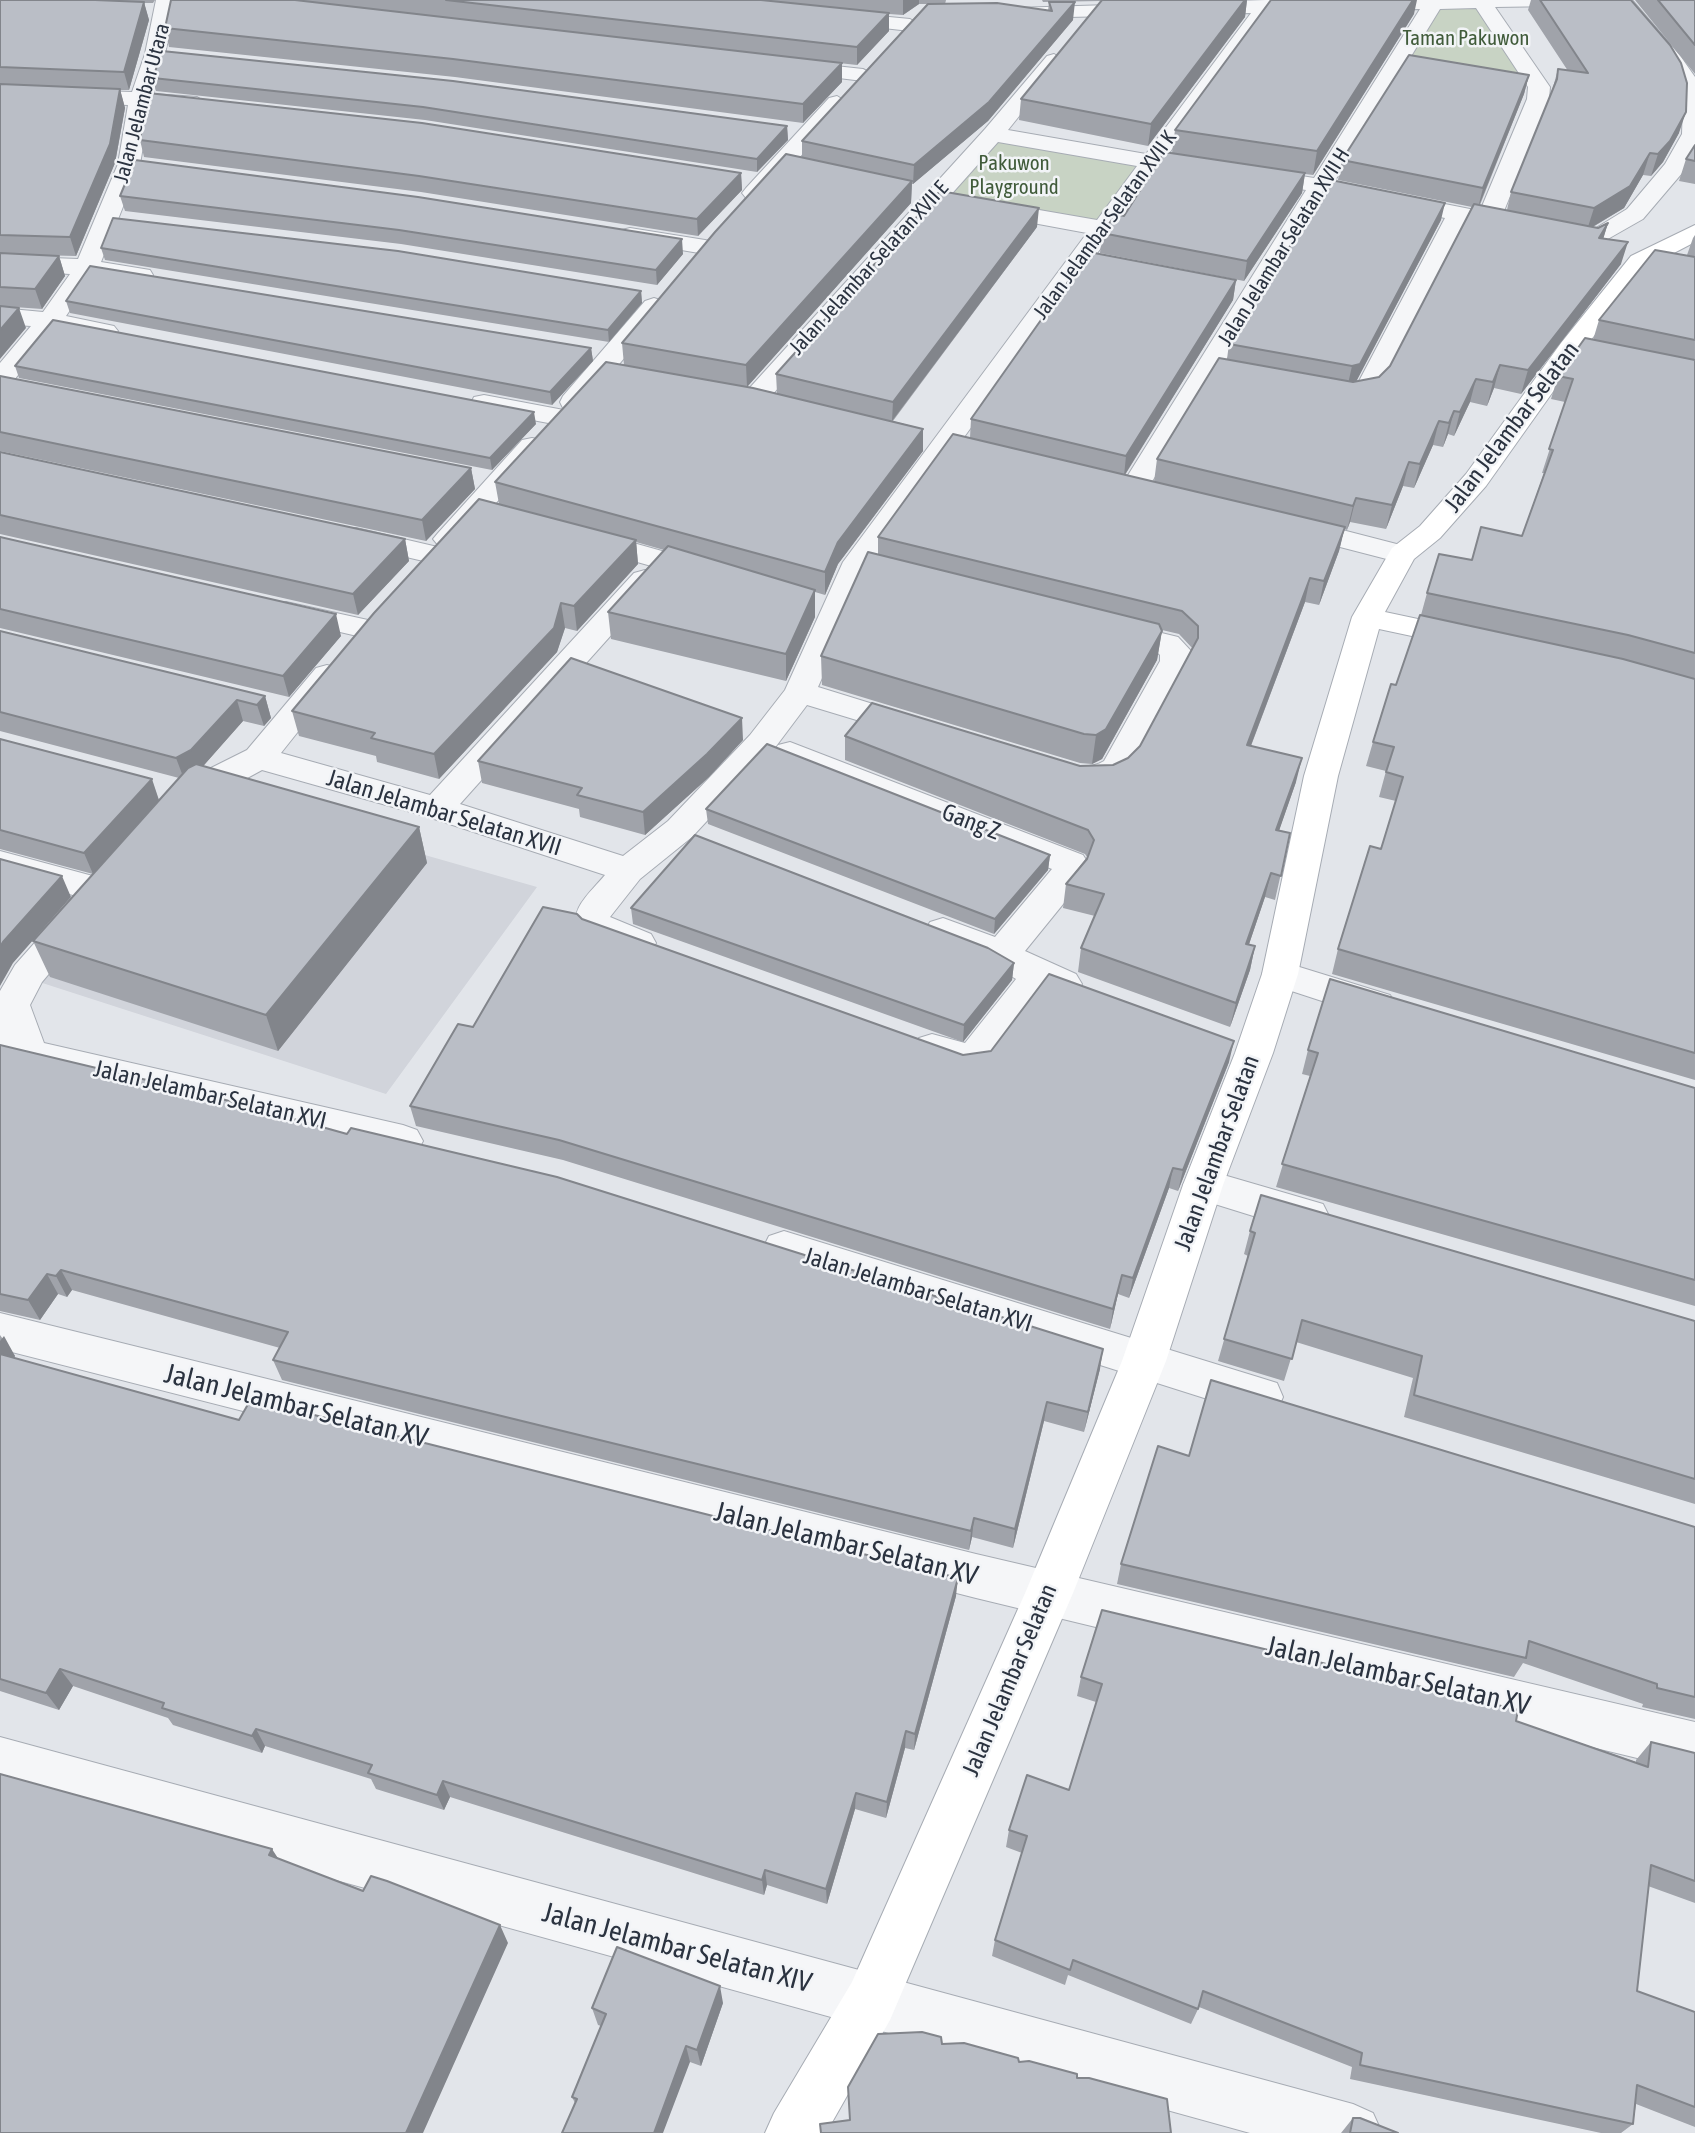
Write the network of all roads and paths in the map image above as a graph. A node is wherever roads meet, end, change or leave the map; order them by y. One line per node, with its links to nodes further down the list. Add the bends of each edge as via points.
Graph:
1 (1558, 0): 3 (street)
2 (1620, 0): 32 (street, via 1688,83 1694,104 1693,134 1675,167 1635,214 1592,241)
3 (1483, 4): 4 (street); 16 (street)
4 (1432, 5): 6 (street); 13 (street, Jalan Jelambar Selatan XVII H)
5 (166, 6): 7 (street); 18 (street, Jalan Jelambar Utara, via 166,55)
6 (1266, 6): 8 (street); 21 (street, Jalan Jelambar Selatan XVII K)
7 (141, 11)
8 (1094, 11): 9 (street); 20 (street, Jalan Jelambar Selatan XVII E)
9 (1001, 12)
10 (820, 16): 11 (street, via 915,19)
11 (878, 61): 12 (street); 27 (street, via 797,132)
12 (762, 64)
13 (1399, 64): 14 (street); 28 (street, Jalan Jelambar Selatan XVII H)
14 (1424, 68)
15 (1513, 83): 16 (street)
16 (1539, 87): 32 (street)
17 (0, 94): 18 (street)
18 (140, 99): 19 (street); 22 (street, Jalan Jelambar Utara)
19 (225, 107)
20 (993, 134): 21 (street); 30 (street, Jalan Jelambar Selatan XVII E)
21 (1150, 162): 23 (street); 33 (street, Jalan Jelambar Selatan XVII K)
22 (129, 164): 24 (street); 41 (street, Jalan Jelambar Utara, via 119,220)
23 (1192, 166)
24 (157, 168)
25 (811, 172): 27 (street)
26 (1230, 172): 28 (street)
27 (760, 176): 36 (street)
28 (1321, 186): 31 (street); 46 (street, Jalan Jelambar Selatan XVII H)
29 (905, 192): 30 (street)
30 (932, 198): 33 (street); 57 (street, Jalan Jelambar Selatan XVII E, via 741,397)
31 (1460, 213): 32 (street); 55 (street, via 1369,388 1348,395)
32 (1488, 221)
33 (1102, 228): 37 (street, Jalan Jelambar Selatan XVII K)
34 (611, 232): 36 (street)
35 (1695, 232): 38 (street, Jalan Jelambar Selatan)
36 (697, 254): 45 (street); 53 (street)
37 (1081, 260): 40 (street); 72 (street, Jalan Jelambar Selatan XVII K, via 942,443 870,570 825,607)
38 (1640, 261): 42 (street); 51 (street, Jalan Jelambar Selatan)
39 (0, 263): 41 (street)
40 (1107, 265)
41 (87, 267): 43 (street); 48 (street, Jalan Jelambar Utara)
42 (1673, 268)
43 (166, 279)
44 (1226, 288): 46 (street)
45 (633, 290)
46 (1252, 293): 61 (street, Jalan Jelambar Selatan XVII H, via 1222,372)
47 (0, 316): 48 (street)
48 (50, 320): 49 (street); 54 (street, Jalan Jelambar Utara)
49 (134, 337)
50 (585, 349): 53 (street)
51 (1570, 349): 52 (street); 65 (street, Jalan Jelambar Selatan, via 1476,480 1430,532)
52 (1600, 356)
53 (615, 368): 58 (street)
54 (0, 380)
55 (1303, 387)
56 (465, 400): 58 (street)
57 (780, 405)
58 (559, 417): 60 (street)
59 (464, 477): 60 (street)
60 (498, 482): 63 (street, via 490,513 417,558)
61 (1134, 488)
62 (1266, 520): 65 (street)
63 (323, 530)
64 (556, 531): 66 (street)
65 (1402, 554): 69 (street, Jalan Jelambar Selatan)
66 (663, 559): 67 (street); 79 (street)
67 (737, 582)
68 (254, 604): 74 (street, via 359,637)
69 (1367, 618): 71 (street); 88 (street, Jalan Jelambar Selatan, via 1321,776)
70 (1073, 621): 78 (street, via 1167,644 1176,652 1176,661 1117,768 1099,779)
71 (1500, 646)
72 (800, 692): 75 (street); 76 (street, Jalan Jelambar Selatan XVII K)
73 (259, 702): 74 (street)
74 (295, 711): 77 (street)
75 (946, 737)
76 (762, 742): 83 (street, Jalan Jelambar Selatan XVII K, via 694,835); 86 (street, Gang Z, via 1071,863 1069,873)
77 (259, 758): 79 (street, Jalan Jelambar Selatan XVII); 80 (street, via 173,790)
78 (1051, 769)
79 (437, 808): 83 (street, Jalan Jelambar Selatan XVII)
80 (161, 823)
81 (127, 862): 84 (street)
82 (0, 863): 84 (street)
83 (628, 870): 87 (street, Jalan Jelambar Selatan XVII K, via 592,915 592,925)
84 (102, 891): 91 (street)
85 (913, 919): 86 (street)
86 (1002, 954): 89 (street)
87 (674, 955)
88 (1280, 974): 92 (street); 96 (street, Jalan Jelambar Selatan, via 1241,1048)
89 (1039, 975): 90 (street); 93 (street, via 973,1060)
90 (1090, 993)
91 (6, 1003): 94 (street)
92 (1408, 1014)
93 (899, 1036)
94 (14, 1049): 95 (street, Jalan Jelambar Selatan XVI)
95 (442, 1150)
96 (1203, 1185): 97 (street); 100 (street, Jalan Jelambar Selatan)
97 (1346, 1227)
98 (747, 1237): 100 (street, Jalan Jelambar Selatan XVI)
99 (0, 1331): 102 (street, Jalan Jelambar Selatan XV)
100 (1144, 1361): 101 (street, Jalan Jelambar Selatan XVI); 102 (street, Jalan Jelambar Selatan)
101 (1301, 1409)
102 (1049, 1593): 103 (street, Jalan Jelambar Selatan XV); 105 (street, Jalan Jelambar Selatan)
103 (1695, 1747)
104 (0, 1762): 105 (street, Jalan Jelambar Selatan XIV)
105 (871, 2001): 106 (street, Jalan Jelambar Selatan XIV); 107 (street, Jalan Jelambar Selatan)
106 (1323, 2129)
107 (794, 2133)

